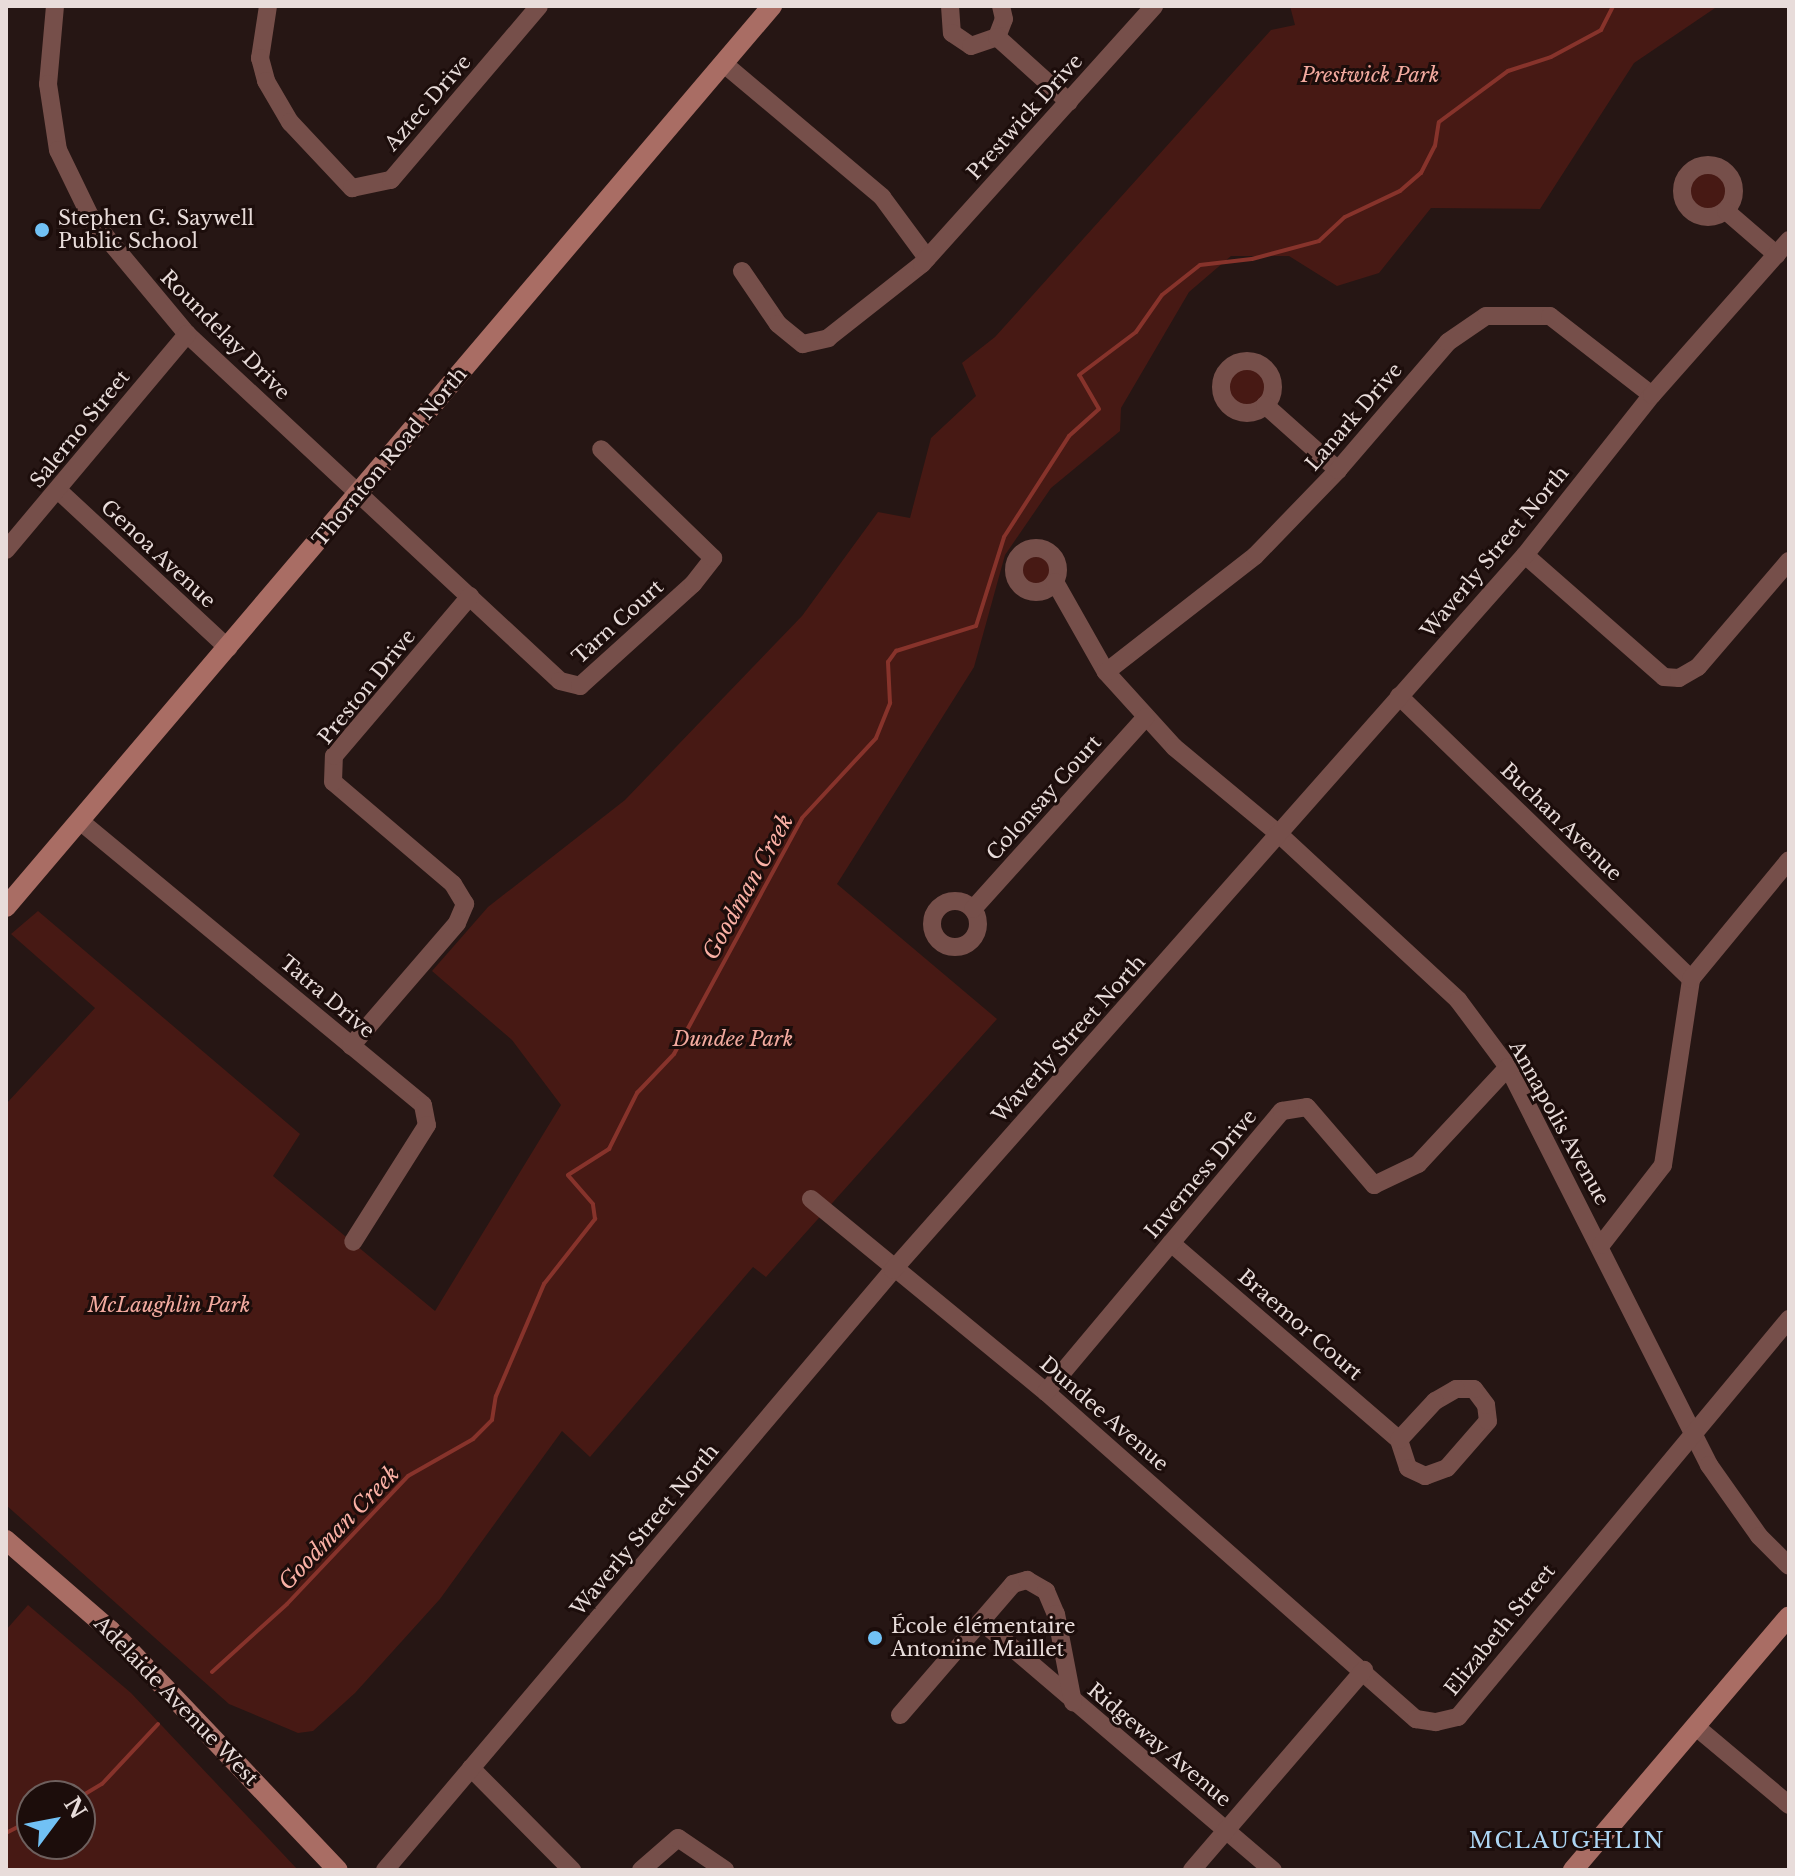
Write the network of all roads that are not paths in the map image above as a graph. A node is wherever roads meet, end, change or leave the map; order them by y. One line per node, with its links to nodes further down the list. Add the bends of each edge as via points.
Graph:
1 (55, 6): 15 (street, Roundelay Drive, via 48,84 58,150 92,220)
2 (268, 6): 3 (street, Aztec Drive, via 260,58 266,81 290,122 352,188 391,180)
3 (539, 6)
4 (772, 6): 9 (main road, Thornton Road North)
5 (950, 6): 8 (street, via 948,24 962,43 981,46)
6 (1001, 6): 8 (street, via 1004,19)
7 (1154, 6): 10 (street, Prestwick Drive)
8 (997, 37): 10 (street)
9 (723, 63): 13 (street, via 882,197); 21 (main road, Thornton Road North)
10 (1069, 102): 13 (street, Prestwick Drive)
11 (1726, 211): 12 (street)
12 (1786, 244): 16 (street, Waverly Street North)
13 (927, 258): 14 (street, Prestwick Drive, via 828,338 803,344 778,324)
14 (742, 271)
15 (187, 334): 20 (street, Salerno Street); 21 (street, Roundelay Drive)
16 (1652, 395): 19 (street, Lanark Drive, via 1550,316 1486,316 1448,342); 23 (street, Waverly Street North)
17 (1265, 405): 19 (street)
18 (601, 449): 26 (street, Tarn Court, via 713,558 693,584 580,686 560,681)
19 (1338, 470): 28 (street, Lanark Drive, via 1255,556)
20 (59, 491): 22 (street, Salerno Street); 27 (street, Genoa Avenue)
21 (358, 495): 26 (street, Tarn Court); 27 (main road, Thornton Road North)
22 (6, 550)
23 (1525, 555): 24 (street, via 1664,677 1679,678 1698,667); 29 (street, Waverly Street North)
24 (1789, 561)
25 (1055, 582): 28 (street, Annapolis Avenue)
26 (470, 596): 37 (street, Preston Drive, via 334,756 333,782 453,884 465,904 457,923)
27 (228, 648): 31 (main road, Thornton Road North)
28 (1106, 672): 30 (street, Annapolis Avenue)
29 (1399, 696): 32 (street, Waverly Street North); 36 (street, Buchan Avenue)
30 (1146, 717): 32 (street, Annapolis Avenue); 35 (street, Colonsay Court)
31 (80, 821): 34 (main road, Thornton Road North); 37 (street, Tatra Drive)
32 (1280, 835): 38 (street, Annapolis Avenue, via 1458,1000); 43 (street, Waverly Street North)
33 (1789, 860): 36 (street)
34 (6, 907)
35 (973, 909)
36 (1691, 979): 42 (street, via 1663,1165)
37 (351, 1046): 40 (street, Tatra Drive, via 423,1105 428,1119)
38 (1508, 1067): 41 (street, Inverness Drive, via 1418,1164 1374,1185 1307,1107 1282,1111); 42 (street, Annapolis Avenue)
39 (811, 1199): 43 (street, Dundee Avenue)
40 (353, 1242)
41 (1171, 1243): 45 (street, Inverness Drive); 47 (street, Braemor Court)
42 (1601, 1245): 46 (street, Annapolis Avenue)
43 (893, 1270): 45 (street, Dundee Avenue); 56 (street, Waverly Street North)
44 (1789, 1319): 46 (street, Elizabeth Street)
45 (1046, 1392): 52 (street, Dundee Avenue)
46 (1690, 1432): 49 (street, Annapolis Avenue, via 1744,1517); 52 (street, Elizabeth Street, via 1458,1717 1416,1719)
47 (1399, 1440): 47 (street, Braemor Court, via 1408,1468 1425,1476 1447,1468 1488,1421 1486,1405 1474,1389 1456,1389 1435,1401)
48 (6, 1540): 60 (main road, Adelaide Avenue West, via 110,1630)
49 (1789, 1566)
50 (1789, 1616): 55 (main road)
51 (981, 1621): 53 (street, Ridgeway Avenue); 53 (street, via 1013,1584 1027,1580 1046,1591 1056,1614); 54 (street)
52 (1364, 1670): 58 (street)
53 (1073, 1702): 58 (street, Ridgeway Avenue)
54 (900, 1715)
55 (1695, 1726): 57 (street); 59 (main road)
56 (471, 1768): 61 (street, Waverly Street North); 62 (street)
57 (1789, 1805)
58 (1227, 1830): 65 (street); 66 (street, Ridgeway Avenue)
59 (1579, 1868)
60 (338, 1870)
61 (385, 1870)
62 (572, 1870)
63 (641, 1870): 64 (street, via 678,1838)
64 (725, 1870)
65 (1192, 1870)
66 (1273, 1870)

